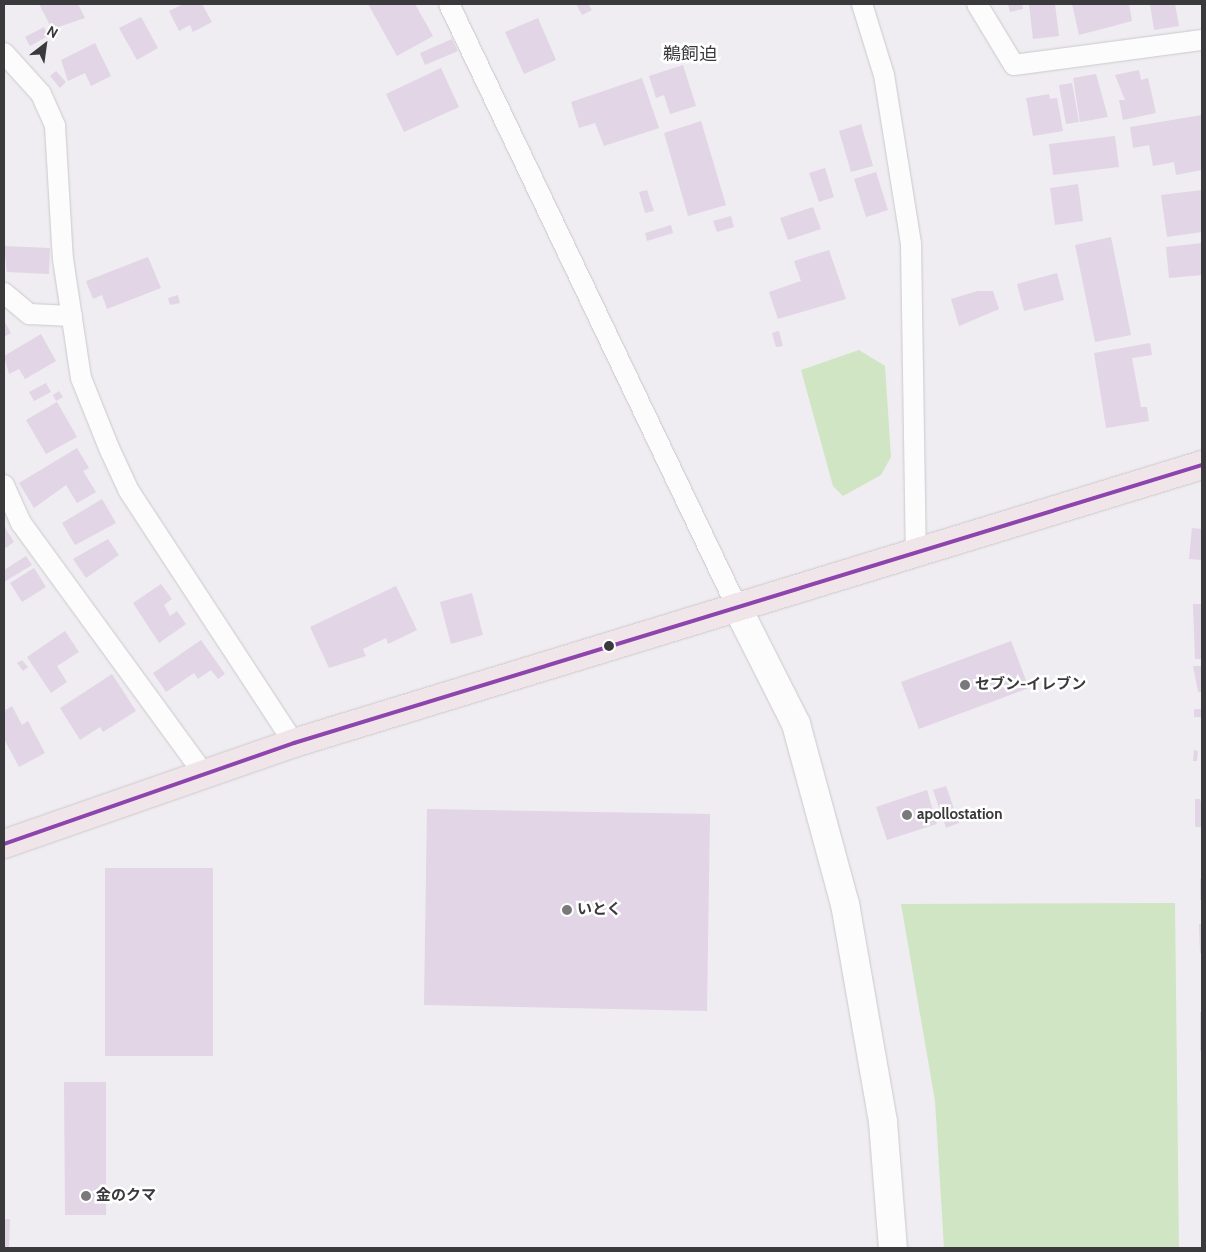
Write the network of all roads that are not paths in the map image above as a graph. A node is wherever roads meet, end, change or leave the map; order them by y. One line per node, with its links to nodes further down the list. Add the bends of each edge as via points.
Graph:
1 (449, 4): 11 (street)
2 (862, 4): 10 (street, via 884,76 911,244)
3 (977, 4): 4 (street, via 1014,65)
4 (1202, 40)
5 (4, 54): 7 (street, via 41,94 55,126)
6 (4, 293): 7 (street, via 29,314)
7 (72, 316): 12 (street, via 80,378 129,492)
8 (1202, 465): 10 (main road)
9 (4, 485): 13 (street, via 20,523)
10 (916, 555): 11 (main road)
11 (738, 609): 12 (main road); 15 (street, via 796,724 845,904 883,1122)
12 (294, 744): 13 (main road)
13 (204, 774): 14 (main road)
14 (4, 844)
15 (893, 1248)

